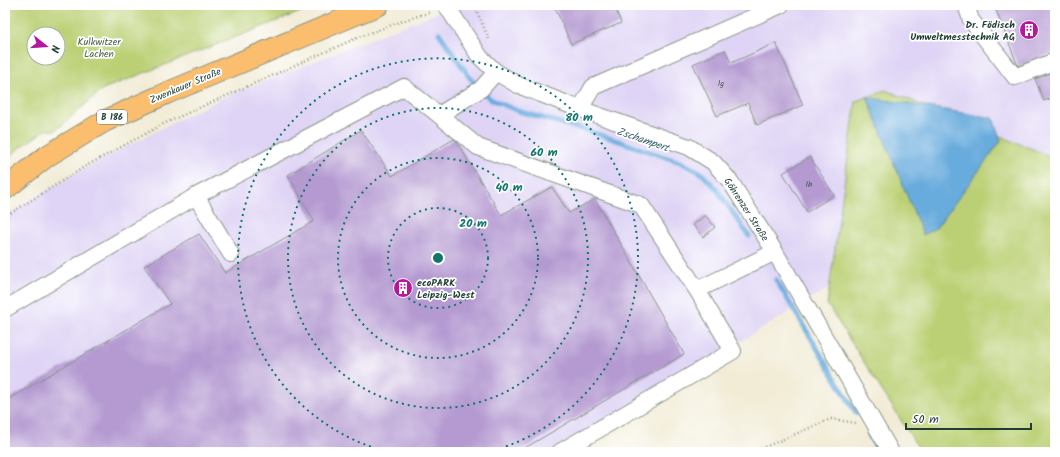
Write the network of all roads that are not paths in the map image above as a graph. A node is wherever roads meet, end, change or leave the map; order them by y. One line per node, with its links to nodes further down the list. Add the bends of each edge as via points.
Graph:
1 (378, 5): 9 (main road, Zwenkauer Straße / B 186, via 105,121 47,156)
2 (781, 5): 7 (street, via 593,87)
3 (966, 5): 5 (street, via 971,20 1015,77)
4 (447, 6): 6 (street, Göhrenzer Straße, via 480,57)
5 (1055, 61)
6 (496, 72): 7 (street, Göhrenzer Straße, via 518,85); 8 (street, via 481,89)
7 (580, 109): 11 (street, Göhrenzer Straße, via 689,147 713,162 730,181)
8 (439, 115): 10 (street, via 404,87); 13 (street, via 478,147 641,205)
9 (5, 189)
10 (196, 196): 12 (street); 14 (street)
11 (775, 252): 13 (street); 16 (street, Göhrenzer Straße)
12 (231, 254)
13 (697, 290): 15 (street, via 733,351)
14 (5, 308)
15 (560, 452)
16 (891, 452)

